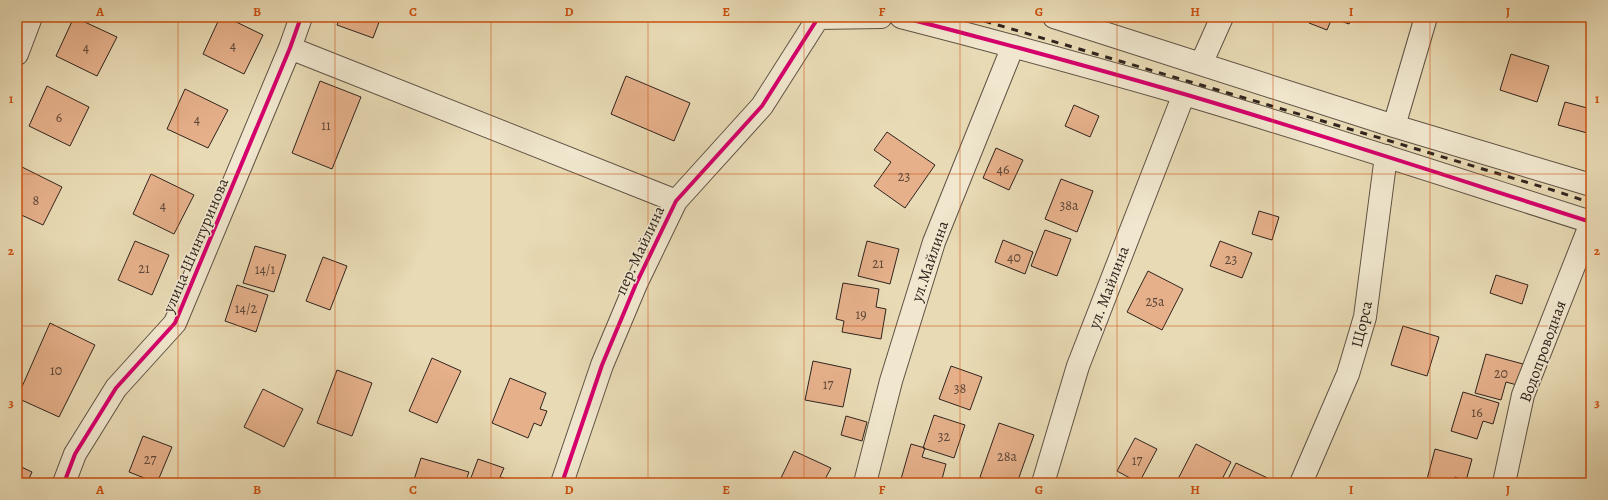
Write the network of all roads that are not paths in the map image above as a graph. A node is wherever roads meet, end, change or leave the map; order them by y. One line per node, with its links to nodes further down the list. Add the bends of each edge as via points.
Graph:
1 (31, 17): 11 (street)
2 (301, 17): 10 (street, улица Шинтуринова)
3 (881, 17): 8 (street)
4 (901, 17): 9 (street)
5 (1054, 17): 12 (street)
6 (1222, 17): 12 (street)
7 (1426, 17): 14 (street)
8 (815, 18): 17 (street, пер. Майлина, via 762,106)
9 (1013, 46): 13 (street); 21 (street, ул.Майлина, via 934,242 891,381)
10 (290, 48): 17 (street); 19 (street, улица Шинтуринова, via 175,323 116,388 75,454)
11 (17, 54)
12 (1201, 64): 14 (street)
13 (1184, 94): 15 (street); 22 (street, ул. Майлина, via 1078,366)
14 (1394, 126): 16 (street)
15 (1386, 156): 18 (street); 23 (street, Щорса, via 1365,317 1348,374)
16 (1591, 185)
17 (676, 201): 20 (street, пер. Майлина, via 636,284 602,365)
18 (1591, 222): 24 (street, Водопроводная, via 1523,395)
19 (64, 483)
20 (562, 483)
21 (865, 483)
22 (1043, 483)
23 (1301, 483)
24 (1504, 483)

